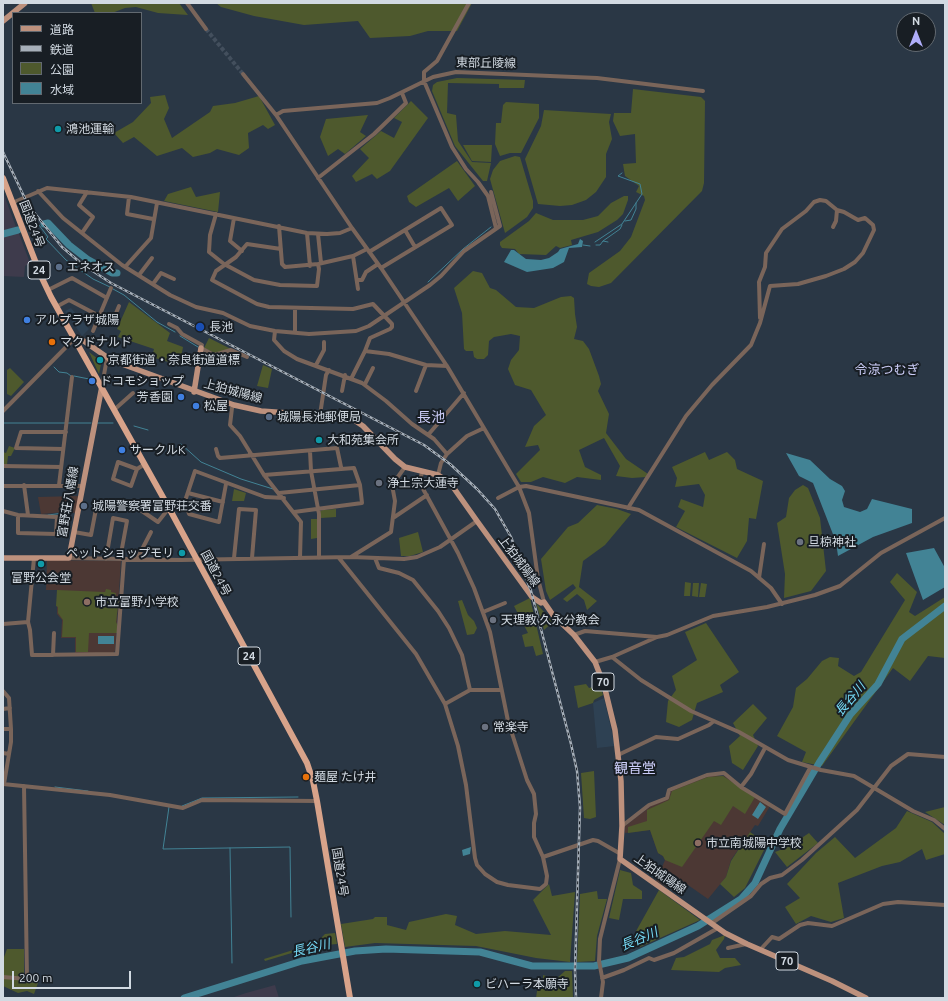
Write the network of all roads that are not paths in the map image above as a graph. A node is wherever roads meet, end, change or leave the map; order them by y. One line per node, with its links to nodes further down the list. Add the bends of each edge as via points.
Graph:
1 (26, 3): 4 (main road)
2 (187, 3): 7 (street)
3 (469, 3): 9 (street, via 437,61 424,72)
4 (14, 12)
5 (12, 14): 6 (main road)
6 (3, 21)
7 (206, 28)
8 (243, 74): 12 (street)
9 (424, 81): 10 (street, 東部丘陵線, via 456,72 538,74 597,78); 11 (street, 東部丘陵線); 28 (street, via 452,147 488,196)
10 (703, 91)
11 (402, 92): 12 (street, 東部丘陵線, via 371,104 283,111); 14 (street, via 406,103 374,134)
12 (276, 115): 14 (street)
13 (3, 178): 20 (highway, 国道24号 / 24)
14 (318, 178): 27 (street)
15 (38, 192): 16 (street, via 46,188); 20 (street); 30 (street, via 54,210)
16 (87, 192): 18 (street); 30 (street, via 79,205 93,217)
17 (491, 192): 28 (street, via 500,226)
18 (129, 197): 19 (street); 24 (street, via 127,214)
19 (157, 202): 22 (street); 24 (street)
20 (12, 203): 50 (highway, 国道24号 / 24)
21 (837, 210): 26 (street); 58 (street, via 826,201 814,202 782,229 766,253 765,267 759,282); 58 (street, via 858,220 864,218 873,225 874,230 863,253 844,269 826,276 798,284 770,286)
22 (216, 214): 23 (street); 39 (street, via 210,235 209,252)
23 (234, 218): 25 (street); 35 (street, via 230,241)
24 (153, 219): 43 (street, via 150,238)
25 (280, 226): 31 (street); 34 (street)
26 (833, 227)
27 (352, 228): 32 (street, via 340,233); 36 (street)
28 (496, 228): 52 (street, via 464,251 435,280)
29 (405, 230): 33 (street); 33 (street, via 441,208 452,225); 36 (street)
30 (82, 233): 43 (street)
31 (307, 233): 32 (street); 41 (street)
32 (318, 234): 40 (street)
33 (415, 247): 42 (street)
34 (281, 249): 35 (street, via 247,244); 41 (street, via 282,264 285,267)
35 (242, 251): 39 (street)
36 (368, 251): 37 (street); 42 (street)
37 (353, 256): 40 (street); 46 (street)
38 (152, 258): 44 (street)
39 (224, 264): 40 (street, via 254,280 268,284 317,286); 55 (street, via 216,271 212,280 257,304)
40 (320, 264): 41 (street)
41 (310, 266)
42 (380, 266): 46 (street, via 366,272 362,280); 52 (street)
43 (125, 267): 44 (street)
44 (139, 275): 47 (street)
45 (174, 279): 47 (street, via 161,273)
46 (357, 280): 49 (street)
47 (153, 284): 61 (street, via 196,307 223,313 250,326)
48 (111, 288): 51 (street)
49 (358, 289)
50 (48, 290): 51 (street, via 72,278); 54 (highway, 国道24号 / 24)
51 (107, 298): 56 (street)
52 (404, 301): 57 (street); 71 (street)
53 (119, 306): 56 (street, via 114,318 107,320)
54 (56, 307): 56 (street, via 69,300); 63 (highway, 国道24号 / 24)
55 (296, 308): 57 (street, via 353,309 373,304); 62 (street)
56 (99, 316): 60 (street)
57 (386, 316): 62 (street, via 356,331); 66 (street, via 392,327 370,338)
58 (760, 323): 122 (street, via 751,344 712,385 674,432)
59 (169, 324): 65 (street, via 202,345)
60 (93, 331)
61 (275, 331): 62 (street); 69 (street, via 274,340 284,351 297,359)
62 (295, 333)
63 (75, 338): 67 (main road, 上狛城陽線 / 70, via 81,339); 78 (highway, 国道24号 / 24); 86 (street)
64 (324, 342): 69 (street, via 324,350)
65 (201, 348): 68 (street, via 214,354 231,350); 81 (main road)
66 (365, 351): 70 (street, via 389,354); 76 (street)
67 (107, 358): 78 (street); 81 (main road, 上狛城陽線 / 70)
68 (247, 358)
69 (316, 365): 73 (street)
70 (426, 365): 71 (street); 80 (street)
71 (447, 366): 83 (street)
72 (372, 368): 77 (street)
73 (329, 370): 74 (street); 87 (street)
74 (345, 375): 76 (street); 79 (street)
75 (72, 377): 89 (street)
76 (352, 377): 77 (street)
77 (365, 384): 90 (street)
78 (102, 386): 85 (highway, 国道24号 / 24); 111 (main road, 富野荘八幡線)
79 (342, 391)
80 (416, 391)
81 (194, 392): 84 (main road, 上狛城陽線 / 70)
82 (132, 393): 85 (street)
83 (464, 393): 88 (street); 90 (street)
84 (234, 405): 87 (main road, 上狛城陽線 / 70, via 261,411); 95 (street, via 230,425)
85 (114, 409): 96 (highway, 国道24号 / 24)
86 (3, 411)
87 (320, 415): 100 (main road, 上狛城陽線 / 70, via 354,420)
88 (484, 428): 94 (street, via 467,436); 112 (street)
89 (66, 432): 91 (street); 91 (street, via 21,432 16,448)
90 (428, 435): 94 (street)
91 (63, 449): 98 (street)
92 (216, 449): 95 (street, via 220,458)
93 (310, 451): 95 (street); 99 (street, via 337,448); 102 (street)
94 (447, 454): 105 (street)
95 (252, 455): 104 (street)
96 (145, 464): 101 (street); 121 (highway, 国道24号 / 24)
97 (3, 466): 98 (street)
98 (61, 467): 108 (street)
99 (341, 467): 102 (street); 109 (street, via 354,468)
100 (405, 468): 103 (main road, 上狛城陽線 / 70); 129 (street, via 392,485 395,501)
101 (137, 469): 101 (street, via 131,486 113,479 118,462)
102 (311, 470): 104 (street); 113 (street)
103 (422, 472): 105 (main road, 上狛城陽線 / 70); 116 (street, via 420,481)
104 (264, 475): 115 (street)
105 (438, 475): 131 (main road, 上狛城陽線 / 70, via 453,486)
106 (226, 484): 114 (street, via 195,472); 117 (street, via 265,497); 119 (street)
107 (24, 485): 108 (street); 110 (street); 128 (street)
108 (59, 485): 111 (street)
109 (360, 485): 113 (street); 124 (street, via 362,503)
110 (3, 486)
111 (83, 486): 132 (main road, 富野荘八幡線)
112 (519, 488): 118 (street); 122 (street, via 526,486); 151 (street, via 529,513 538,579)
113 (314, 490): 115 (street); 124 (street)
114 (188, 493): 119 (street); 119 (street, via 185,501 189,514 219,522)
115 (279, 493): 117 (street)
116 (427, 495): 129 (street); 134 (street)
117 (284, 498): 126 (street)
118 (498, 498)
119 (223, 502)
120 (100, 507): 132 (street, via 96,509 91,535)
121 (169, 508): 123 (street, via 158,522); 140 (highway, 国道24号 / 24)
122 (628, 508): 150 (street, via 654,517 751,571)
123 (139, 509)
124 (318, 509): 126 (street); 144 (street)
125 (3, 510): 127 (street)
126 (294, 512): 143 (street, via 301,522)
127 (18, 515): 128 (street); 128 (street, via 18,533 56,534 58,517)
128 (28, 515)
129 (393, 518): 136 (street, via 389,534)
130 (945, 518): 153 (street, via 881,553 840,586)
131 (477, 522): 134 (street); 151 (main road, 上狛城陽線 / 70, via 532,597 541,603)
132 (74, 532): 139 (main road, 富野荘八幡線)
133 (151, 532): 149 (street)
134 (451, 540): 146 (street, via 417,557); 154 (street)
135 (764, 544): 150 (street)
136 (351, 557): 145 (street); 146 (street)
137 (3, 558): 138 (main road)
138 (34, 558): 139 (main road); 155 (street)
139 (69, 558): 147 (street)
140 (196, 558): 141 (street); 149 (street); 182 (highway, 国道24号 / 24, via 307,763)
141 (234, 558): 142 (street); 142 (street, via 240,509 256,510)
142 (252, 558): 143 (street)
143 (300, 558): 144 (street)
144 (319, 558): 145 (street)
145 (338, 558): 166 (street, via 411,648)
146 (375, 558): 163 (street, via 379,568 413,580 438,611 462,655)
147 (106, 559): 148 (street); 148 (street, via 113,518 127,521)
148 (122, 559): 149 (street); 160 (street, via 116,654)
149 (137, 559)
150 (759, 578): 153 (street, via 771,588)
151 (544, 602): 158 (main road, 上狛城陽線 / 70, via 557,620)
152 (505, 603): 154 (street)
153 (782, 604): 159 (street, via 713,616)
154 (483, 612): 164 (street, via 495,652)
155 (28, 622): 156 (street); 160 (street, via 32,655)
156 (3, 624)
157 (54, 633): 160 (street)
158 (574, 635): 159 (street, via 585,631); 162 (main road, 上狛城陽線 / 70)
159 (656, 637): 161 (street)
160 (53, 655)
161 (612, 657): 162 (street); 169 (street, via 641,680 691,711)
162 (595, 662): 175 (main road, 上狛城陽線 / 70, via 610,709)
163 (470, 690): 164 (street); 166 (street)
164 (501, 690): 186 (street, via 508,721 534,794 534,837)
165 (3, 691): 167 (street, via 9,698)
166 (445, 704): 186 (street, via 458,746 466,785 477,865 497,882 540,889 546,884 547,876)
167 (10, 708): 168 (street); 171 (street)
168 (3, 709)
169 (714, 721): 172 (street, via 761,743); 175 (street, via 678,739 656,737)
170 (3, 729): 171 (street)
171 (11, 729): 174 (street)
172 (765, 748): 177 (street); 180 (street)
173 (3, 754): 174 (street)
174 (9, 754): 178 (street)
175 (618, 755): 183 (main road, 上狛城陽線 / 70)
176 (945, 757): 181 (street, via 908,754 891,766)
177 (810, 768): 180 (street, via 785,814); 181 (street, via 854,776)
178 (4, 784): 179 (street)
179 (24, 786): 182 (street, via 110,795 183,808 202,800); 193 (street, via 27,979)
180 (741, 787): 183 (street, via 724,773 707,775 669,790 667,798 649,805)
181 (874, 787): 184 (street, via 934,820); 188 (street, via 857,810 790,870 761,884 751,896)
182 (317, 801): 195 (highway, 国道24号 / 24)
183 (622, 826): 185 (main road, 上狛城陽線 / 70)
184 (945, 829)
185 (619, 856): 186 (street, via 593,840); 188 (main road, 上狛城陽線 / 70); 194 (street, via 602,933 599,961)
186 (543, 857)
187 (945, 905): 192 (street, via 898,902 884,904 832,926 808,923 800,925 779,939 772,938)
188 (711, 923): 189 (main road, 上狛城陽線 / 70)
189 (718, 928): 190 (main road, 上狛城陽線 / 70); 194 (street, via 674,953 654,960 649,958)
190 (747, 944): 191 (street); 192 (main road, 上狛城陽線 / 70)
191 (728, 948)
192 (760, 950): 197 (main road, 上狛城陽線 / 70)
193 (3, 977)
194 (602, 978): 196 (street)
195 (350, 998)
196 (601, 998)
197 (866, 998)

